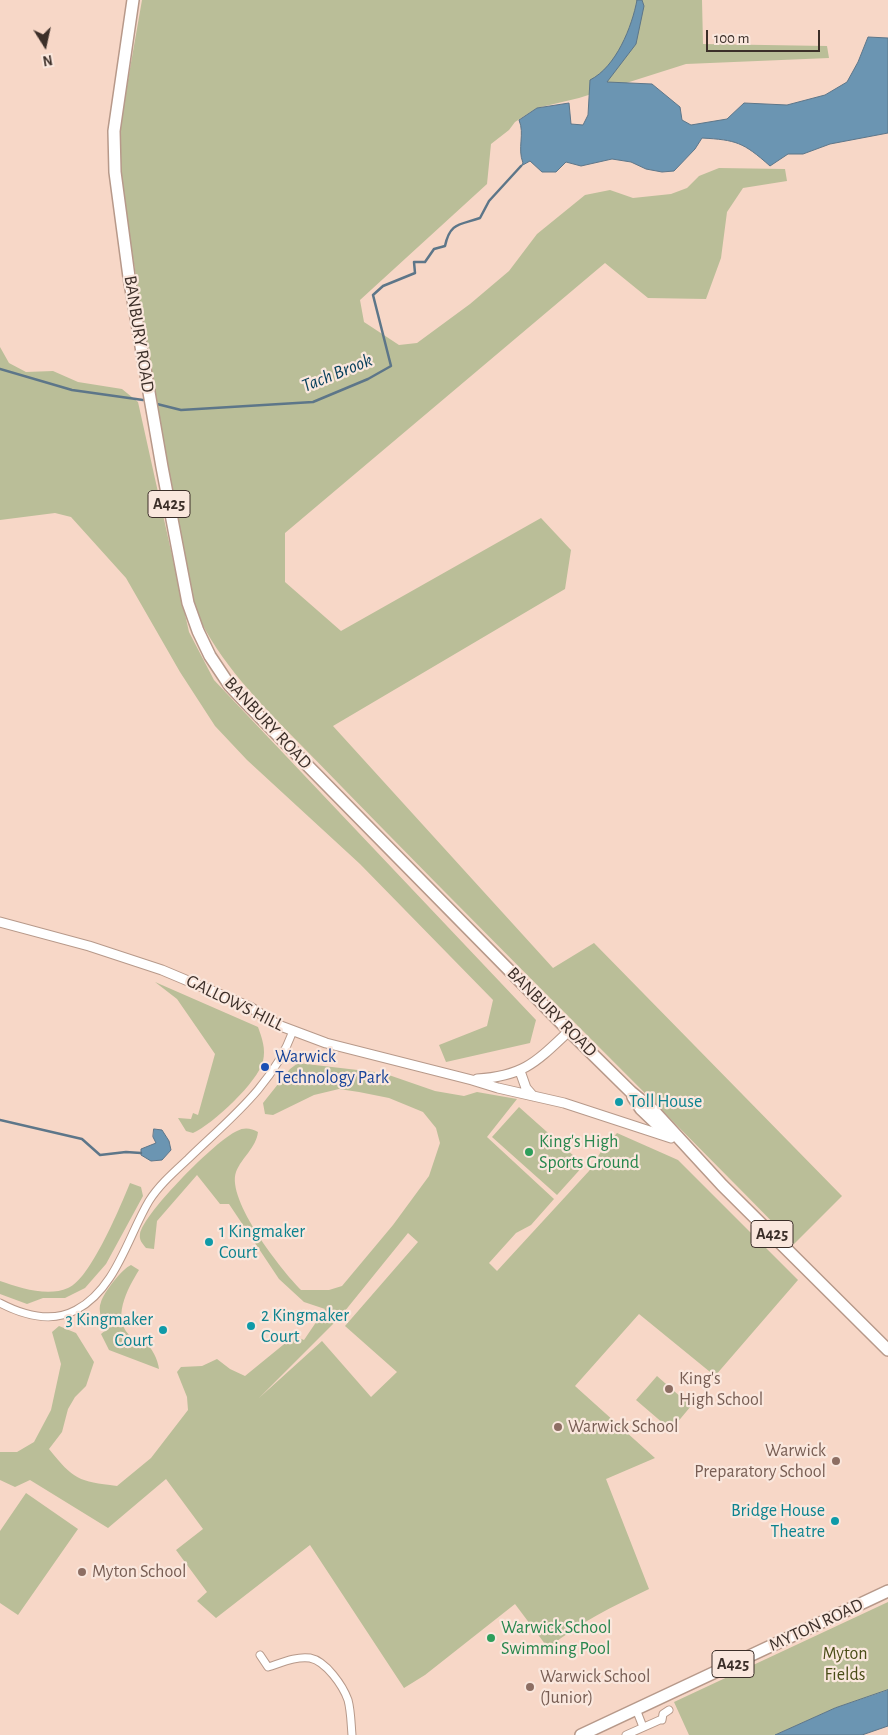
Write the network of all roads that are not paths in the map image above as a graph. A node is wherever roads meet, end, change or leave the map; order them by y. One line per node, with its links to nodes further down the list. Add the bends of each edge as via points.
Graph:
1 (133, 0): 4 (main road, BANBURY ROAD / A425, via 115,115 115,172 160,458 183,582 198,631 215,664 240,696)
2 (0, 922): 3 (street, GALLOWS HILL, via 89,946 223,991)
3 (293, 1031): 6 (street, GALLOWS HILL, via 337,1047); 11 (street, via 276,1067 244,1107 173,1173 151,1199 111,1273 91,1300 67,1314 50,1317 26,1313)
4 (569, 1031): 5 (street, GALLOWS HILL, via 536,1062); 7 (main road, BANBURY ROAD / A425)
5 (520, 1071): 6 (street, GALLOWS HILL); 8 (street, via 526,1088)
6 (472, 1080): 8 (street, GALLOWS HILL)
7 (631, 1092): 9 (main road, BANBURY ROAD / A425, via 641,1109); 10 (main road, BANBURY ROAD / A425, via 653,1110)
8 (533, 1096): 9 (street, GALLOWS HILL)
9 (671, 1138): 10 (main road, BANBURY ROAD / A425)
10 (697, 1160): 12 (main road, BANBURY ROAD / A425)
11 (0, 1303)
12 (888, 1350)
13 (888, 1591): 15 (main road, MYTON ROAD / A425)
14 (260, 1655): 18 (street, via 268,1666 305,1658 322,1663 346,1695)
15 (636, 1709): 17 (street); 19 (main road, MYTON ROAD / A425)
16 (669, 1710): 17 (street, via 662,1719)
17 (643, 1727): 20 (street)
18 (352, 1735)
19 (581, 1735)
20 (626, 1735)

